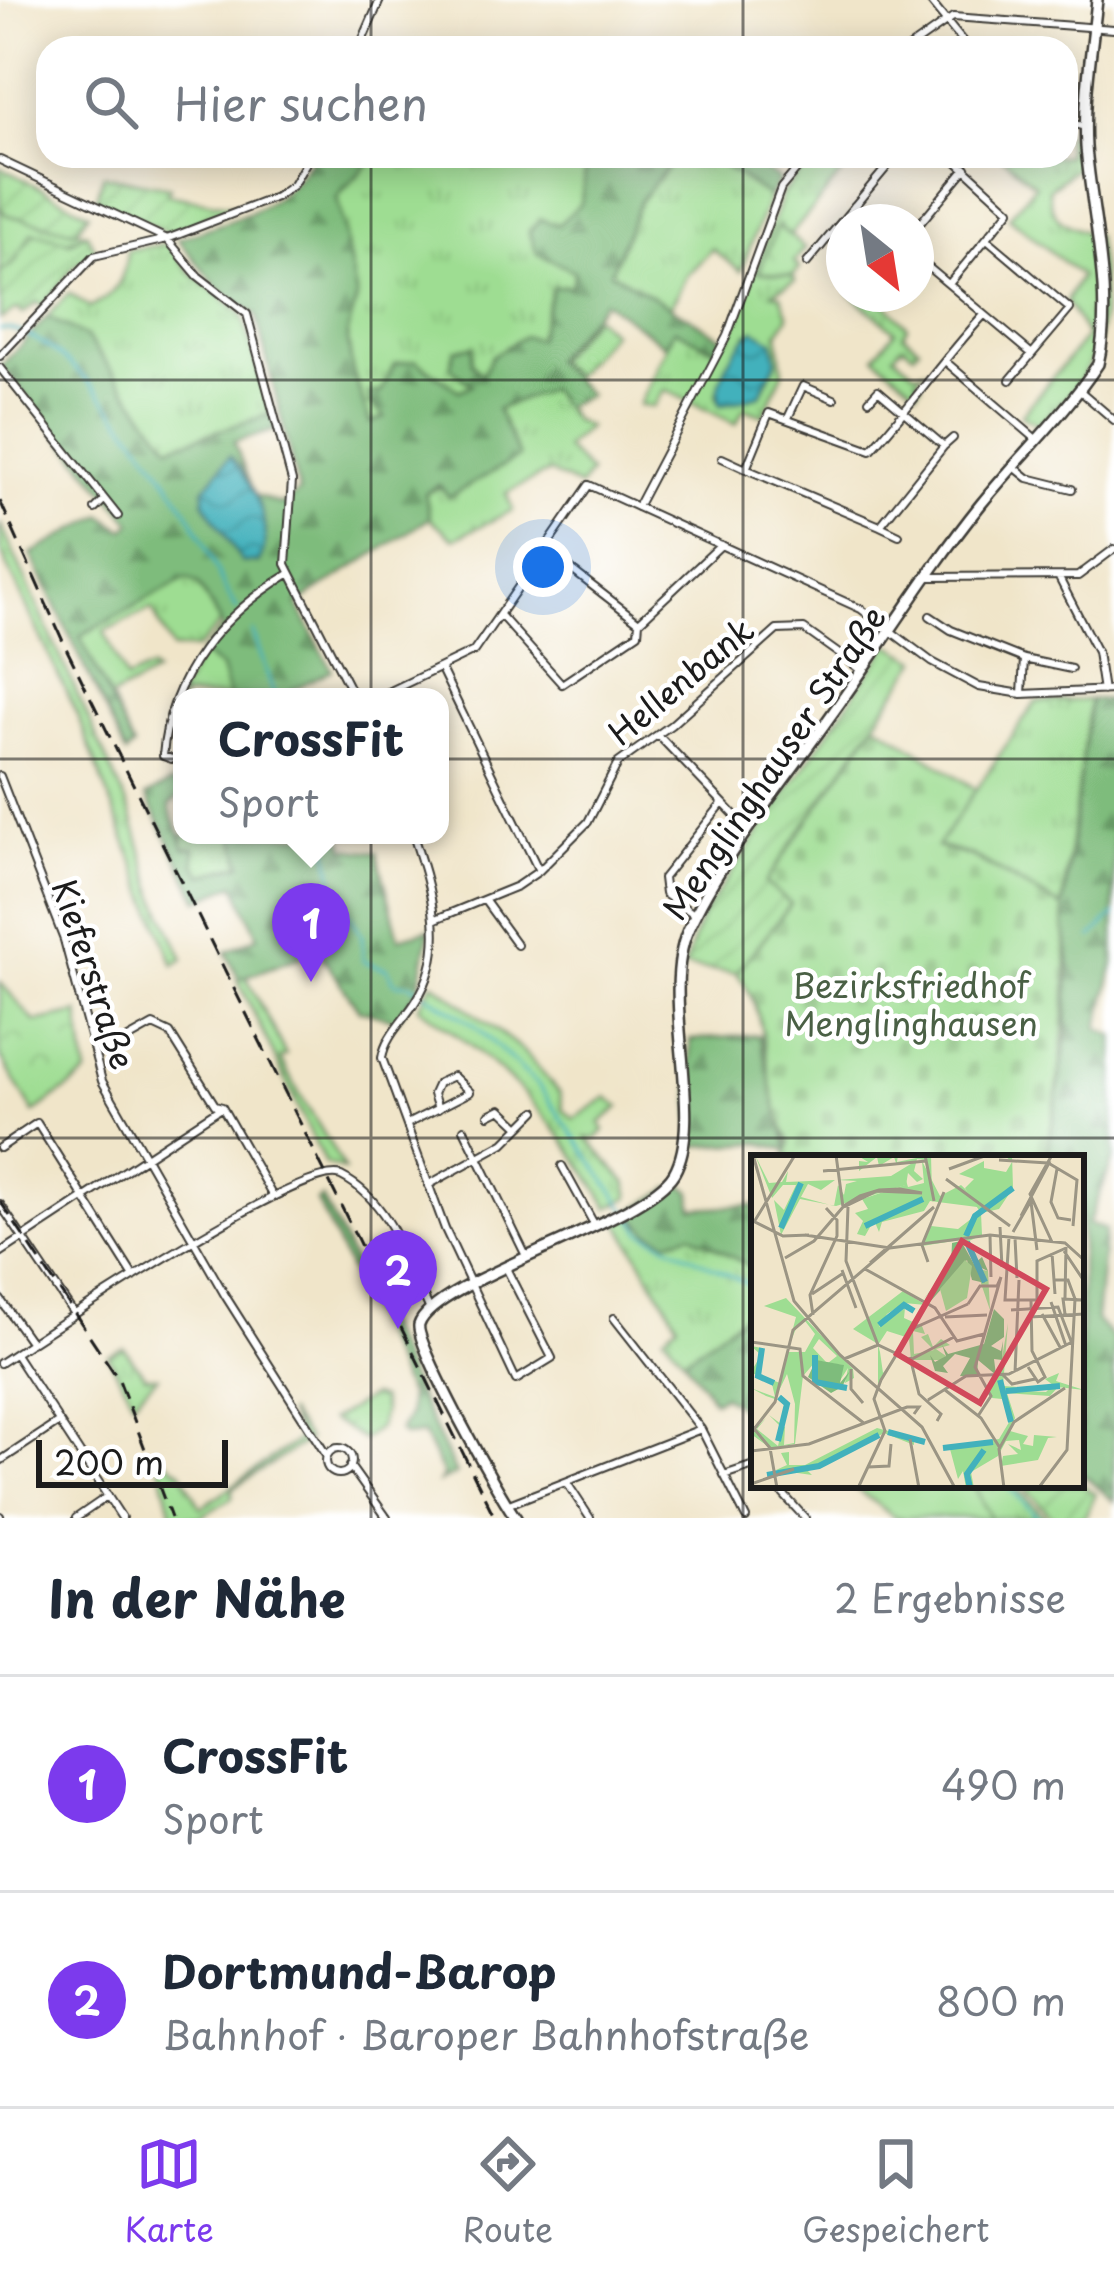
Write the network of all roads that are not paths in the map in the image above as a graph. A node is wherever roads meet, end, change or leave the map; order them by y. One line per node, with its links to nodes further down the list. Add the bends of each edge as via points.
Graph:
1 (380, 0): 7 (street)
2 (928, 0): 4 (street)
3 (1097, 0): 5 (street, Menglinghauser Straße)
4 (946, 20): 5 (street); 8 (street); 9 (street)
5 (1094, 24): 6 (street); 11 (street, Menglinghauser Straße)
6 (1114, 29)
7 (364, 36)
8 (925, 36)
9 (959, 36)
10 (1078, 125): 11 (street)
11 (1086, 127): 31 (street, Menglinghauser Straße, via 1113,308 1109,341)
12 (0, 160): 20 (street)
13 (303, 168): 20 (street, via 276,197)
14 (798, 168): 45 (street, via 782,188 728,336)
15 (886, 168): 17 (street)
16 (966, 168): 18 (street); 19 (street, via 1010,205)
17 (856, 204)
18 (934, 206)
19 (987, 238): 24 (street); 26 (street, via 1070,309)
20 (167, 239): 27 (street, via 94,256); 53 (street, via 253,326 292,482)
21 (826, 240): 22 (street)
22 (807, 263)
23 (934, 272): 24 (street)
24 (949, 284): 25 (street)
25 (984, 315): 26 (street); 28 (street)
26 (1032, 354): 30 (street)
27 (0, 356)
28 (945, 362): 34 (street); 38 (street)
29 (0, 368): 44 (street)
30 (1010, 380)
31 (1079, 389): 36 (street); 38 (street, Menglinghauser Straße)
32 (834, 399): 35 (street, via 803,386)
33 (869, 400): 34 (street, via 881,387)
34 (903, 411): 35 (street, via 868,451); 39 (street)
35 (788, 418): 42 (street, via 770,413)
36 (1114, 420)
37 (953, 437): 39 (street)
38 (1036, 440): 41 (street, Menglinghauser Straße)
39 (944, 446): 48 (street)
40 (722, 458): 42 (street)
41 (1013, 466): 43 (street); 54 (street, Menglinghauser Straße)
42 (746, 469): 48 (street)
43 (1072, 489)
44 (104, 500): 46 (street); 47 (street)
45 (637, 507): 50 (street); 51 (street, via 589,485)
46 (95, 509)
47 (118, 516)
48 (880, 526): 49 (street)
49 (899, 535)
50 (721, 545): 58 (street); 59 (street, via 862,609)
51 (545, 549): 56 (street); 58 (street)
52 (1114, 549): 55 (street, via 1090,570)
53 (289, 574): 64 (street, via 196,655); 65 (street)
54 (931, 577): 55 (street); 59 (street, Menglinghauser Straße)
55 (1059, 578): 68 (street, via 1097,652)
56 (501, 616): 58 (street, via 562,684 638,633); 61 (street, via 474,651)
57 (930, 616): 60 (street)
58 (639, 622)
59 (892, 631): 63 (street, Menglinghauser Straße); 69 (street, via 947,672)
60 (1024, 658): 62 (street); 69 (street)
61 (441, 669): 66 (street); 77 (street)
62 (1071, 669)
63 (862, 671): 71 (street, Hellenbank, via 804,629 782,626); 75 (street, Menglinghauser Straße)
64 (183, 688)
65 (349, 688)
66 (398, 688)
67 (1114, 690): 68 (street)
68 (1103, 691): 69 (street)
69 (1022, 694)
70 (173, 714): 72 (street, via 163,756)
71 (658, 736): 74 (street); 77 (street, Hellenbank, via 617,763 588,822)
72 (172, 759)
73 (0, 776): 91 (street, Kieferstraße, via 64,940 93,1060)
74 (721, 805): 75 (street); 79 (street, via 662,878 665,894)
75 (751, 831): 79 (street, Menglinghauser Straße)
76 (415, 844): 80 (street)
77 (539, 871): 78 (street, Hellenbank)
78 (484, 901): 80 (street, Hellenbank); 81 (street)
79 (697, 915): 98 (street, Menglinghauser Straße, via 680,968 681,1155 662,1187)
80 (436, 919): 87 (street, via 424,988 382,1053)
81 (517, 945)
82 (119, 1044): 83 (street, via 153,1025 170,1033)
83 (222, 1107): 91 (street); 95 (street)
84 (438, 1109): 84 (street, via 438,1083 453,1076 464,1082 470,1092); 87 (street)
85 (536, 1111): 88 (street)
86 (489, 1115): 88 (street, via 501,1109)
87 (407, 1124): 94 (street)
88 (519, 1126): 92 (street)
89 (464, 1129): 92 (street)
90 (0, 1148): 96 (street, via 37,1124)
91 (146, 1156): 96 (street); 100 (street, Kieferstraße)
92 (476, 1160): 94 (street); 102 (street)
93 (562, 1166): 98 (street)
94 (428, 1185): 105 (street)
95 (272, 1195): 100 (street); 107 (street, via 320,1173 342,1176 385,1214)
96 (84, 1197): 99 (street); 104 (street)
97 (0, 1204): 99 (street)
98 (594, 1224): 102 (street, Menglinghauser Straße)
99 (23, 1238): 101 (street); 108 (street)
100 (196, 1241): 104 (street); 115 (street, Kieferstraße)
101 (0, 1253)
102 (526, 1258): 103 (street, Menglinghauser Straße)
103 (506, 1268): 105 (street, Menglinghauser Straße); 105 (street, via 552,1358 516,1380)
104 (134, 1277): 108 (street)
105 (470, 1286): 107 (street, Menglinghauser Straße)
106 (0, 1300): 110 (street)
107 (430, 1310): 125 (street, via 419,1338)
108 (74, 1315): 110 (street)
109 (614, 1318): 114 (street)
110 (31, 1343): 111 (street)
111 (15, 1354): 112 (street); 113 (street)
112 (0, 1363)
113 (59, 1422): 116 (street); 124 (street)
114 (701, 1429): 120 (street); 121 (street)
115 (330, 1453): 117 (street, via 348,1452); 119 (street, via 328,1468)
116 (0, 1461)
117 (350, 1466): 119 (street); 123 (street)
118 (751, 1466): 120 (street)
119 (342, 1473): 123 (street)
120 (724, 1475): 131 (street)
121 (567, 1483): 125 (street); 130 (street)
122 (778, 1488): 132 (street)
123 (369, 1492): 128 (street)
124 (108, 1496): 126 (street); 127 (street)
125 (506, 1505): 129 (street)
126 (76, 1518)
127 (122, 1518)
128 (387, 1518)
129 (516, 1518)
130 (590, 1518)
131 (746, 1518)
132 (805, 1518)

